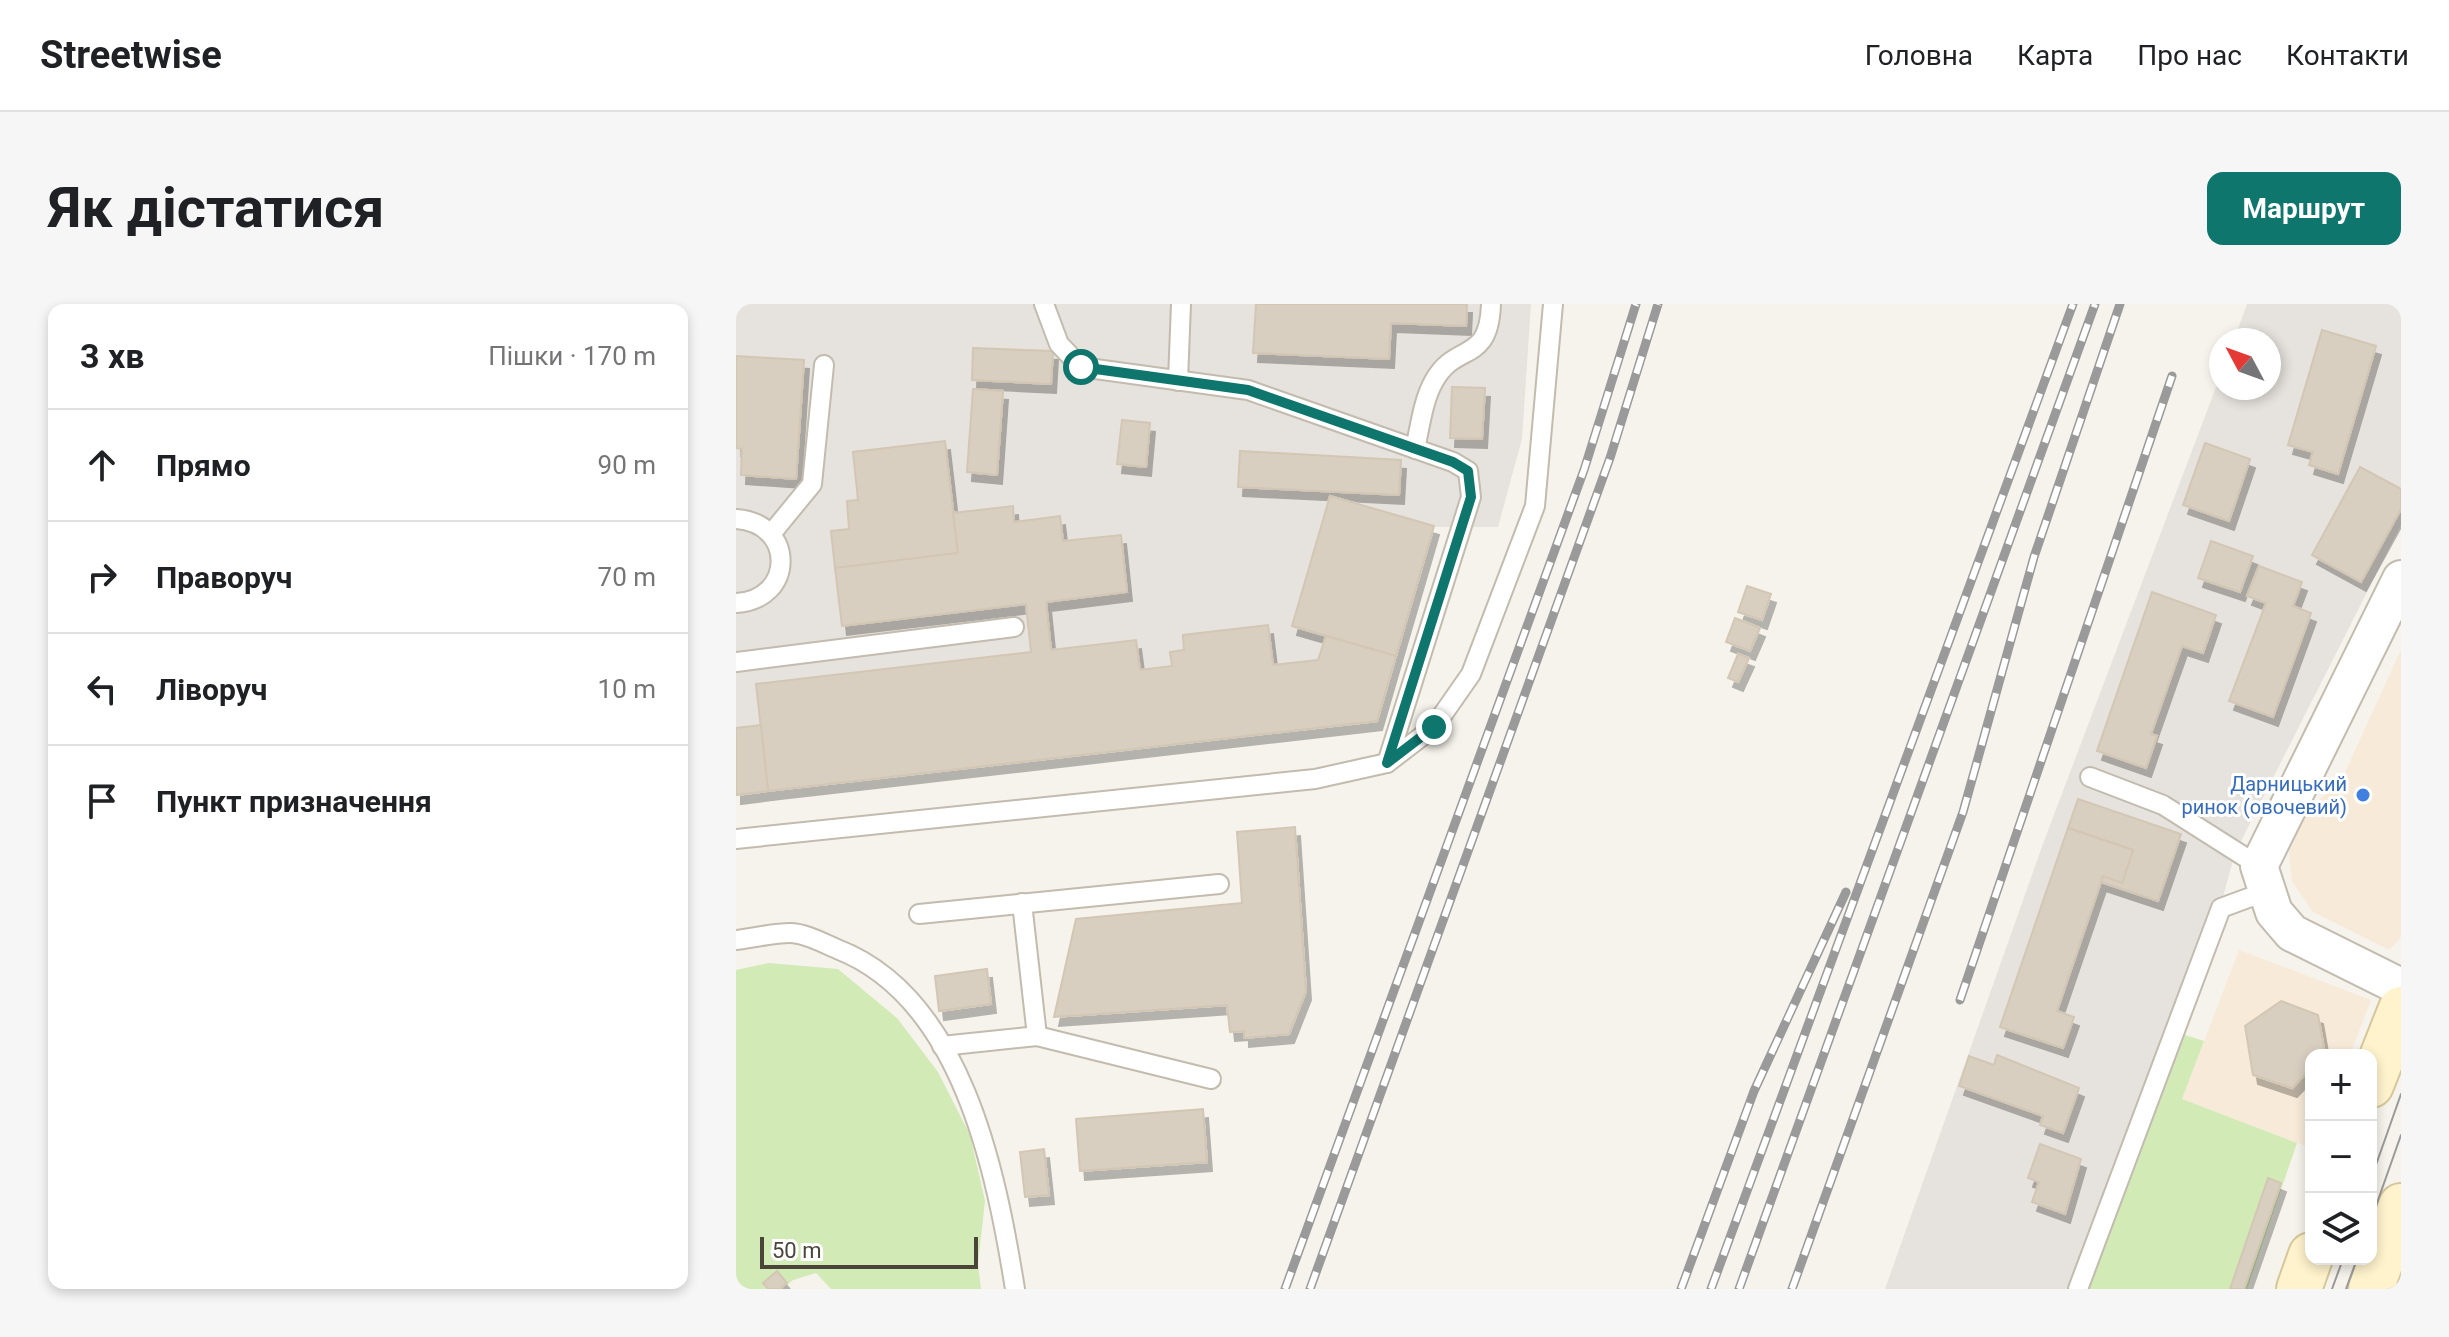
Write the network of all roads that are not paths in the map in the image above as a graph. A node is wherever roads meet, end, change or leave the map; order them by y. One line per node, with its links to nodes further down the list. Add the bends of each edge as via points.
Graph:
1 (1044, 304): 6 (lane, via 1059,344 1081,367)
2 (1181, 304): 6 (lane)
3 (1491, 304): 7 (lane, via 1483,341 1433,381)
4 (1553, 304): 14 (lane, via 1535,506 1471,674 1434,727)
5 (824, 365): 9 (lane, via 812,484)
6 (1178, 381): 7 (lane, via 1248,390)
7 (1415, 449): 14 (lane, via 1468,471 1472,484)
8 (736, 519): 9 (lane, via 749,520)
9 (771, 534): 11 (lane, via 781,560 779,574 761,597)
10 (2401, 579): 17 (street)
11 (736, 603)
12 (1014, 627): 13 (lane)
13 (736, 662)
14 (1387, 763): 16 (lane, via 1315,779)
15 (2090, 777): 17 (lane, via 2163,805)
16 (736, 839)
17 (2263, 878): 22 (street, via 2274,912 2292,933); 30 (lane, via 2221,908)
18 (1219, 884): 19 (lane)
19 (1022, 903): 20 (lane); 23 (lane)
20 (919, 914)
21 (736, 940): 24 (lane, via 793,933 864,959 897,988)
22 (2400, 1008): 25 (main road)
23 (1037, 1036): 24 (lane); 26 (lane)
24 (942, 1046): 29 (lane, via 964,1085 996,1183)
25 (2383, 1075)
26 (1211, 1079)
27 (2401, 1206): 32 (main road)
28 (2307, 1265): 31 (main road)
29 (1015, 1289)
30 (2078, 1289)
31 (2299, 1289)
32 (2371, 1289)

